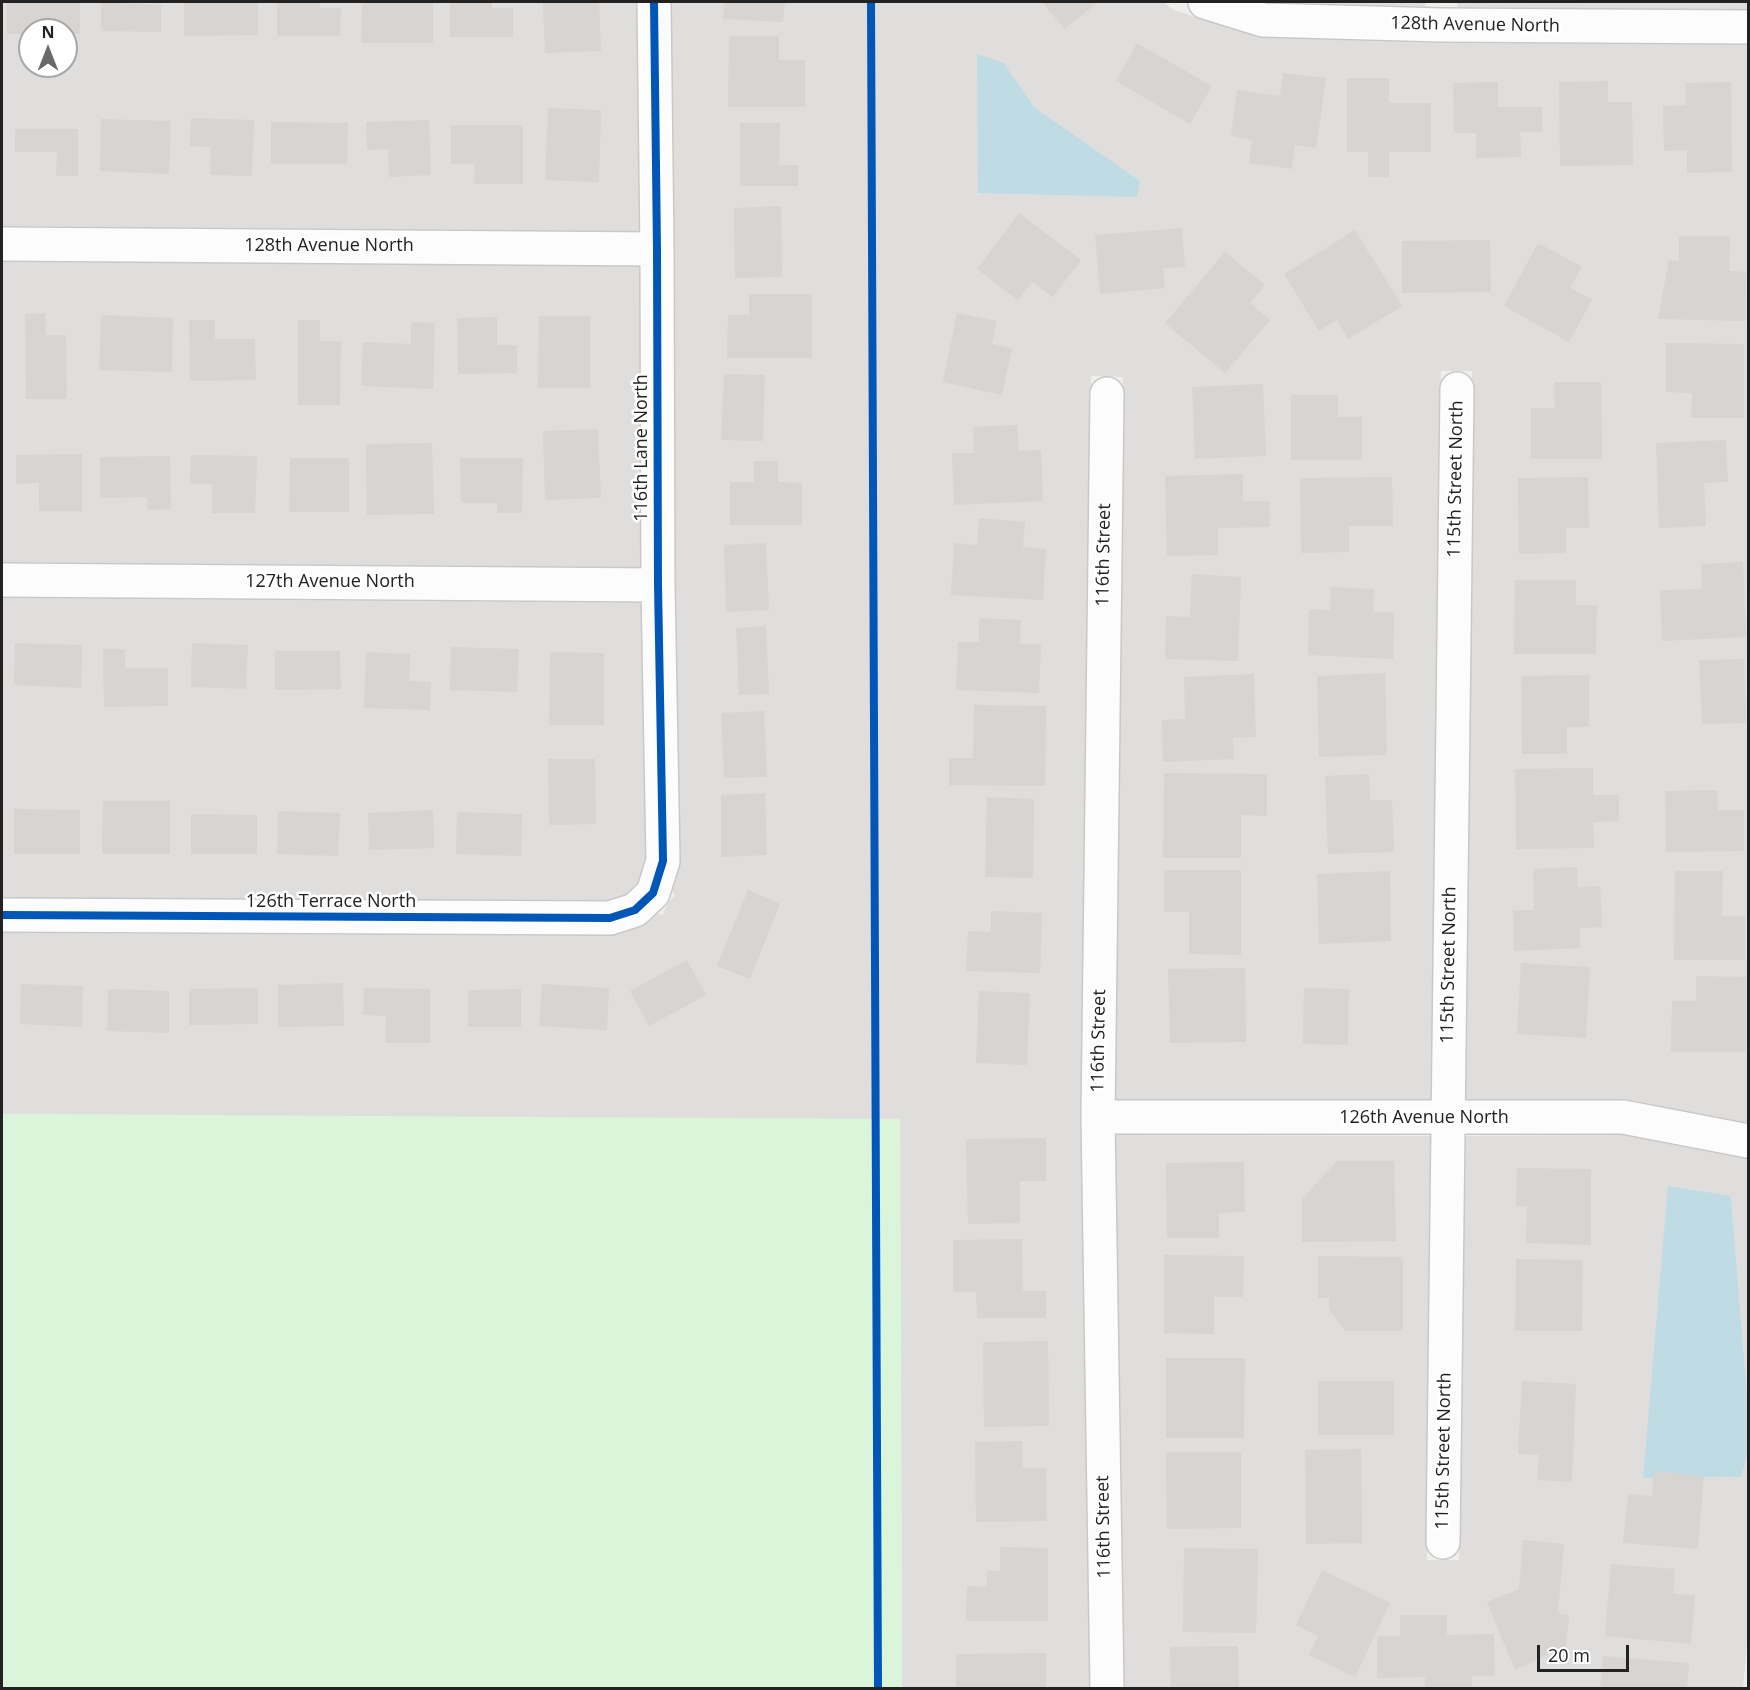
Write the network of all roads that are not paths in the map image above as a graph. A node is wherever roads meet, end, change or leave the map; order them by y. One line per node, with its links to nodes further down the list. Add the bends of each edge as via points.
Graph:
1 (654, 2): 6 (street, 116th Lane North)
2 (1205, 2): 3 (street, 128th Avenue North, via 1263,20)
3 (1441, 13): 4 (street, 128th Avenue North)
4 (1749, 27)
5 (2, 244): 6 (street, 128th Avenue North)
6 (657, 249): 10 (street, 116th Lane North)
7 (1457, 389): 14 (street, 115th Street North)
8 (1107, 394): 13 (street, 116th Street)
9 (2, 580): 10 (street, 127th Avenue North)
10 (658, 585): 11 (street, 116th Lane North, via 663,861)
11 (653, 893): 12 (street, 126th Terrace North, via 636,910 610,918)
12 (2, 915)
13 (1098, 1117): 14 (street, 126th Avenue North); 17 (street, 116th Street)
14 (1447, 1118): 15 (street, 126th Avenue North, via 1623,1117); 16 (street, 115th Street North)
15 (1749, 1141)
16 (1443, 1542)
17 (1107, 1689)

